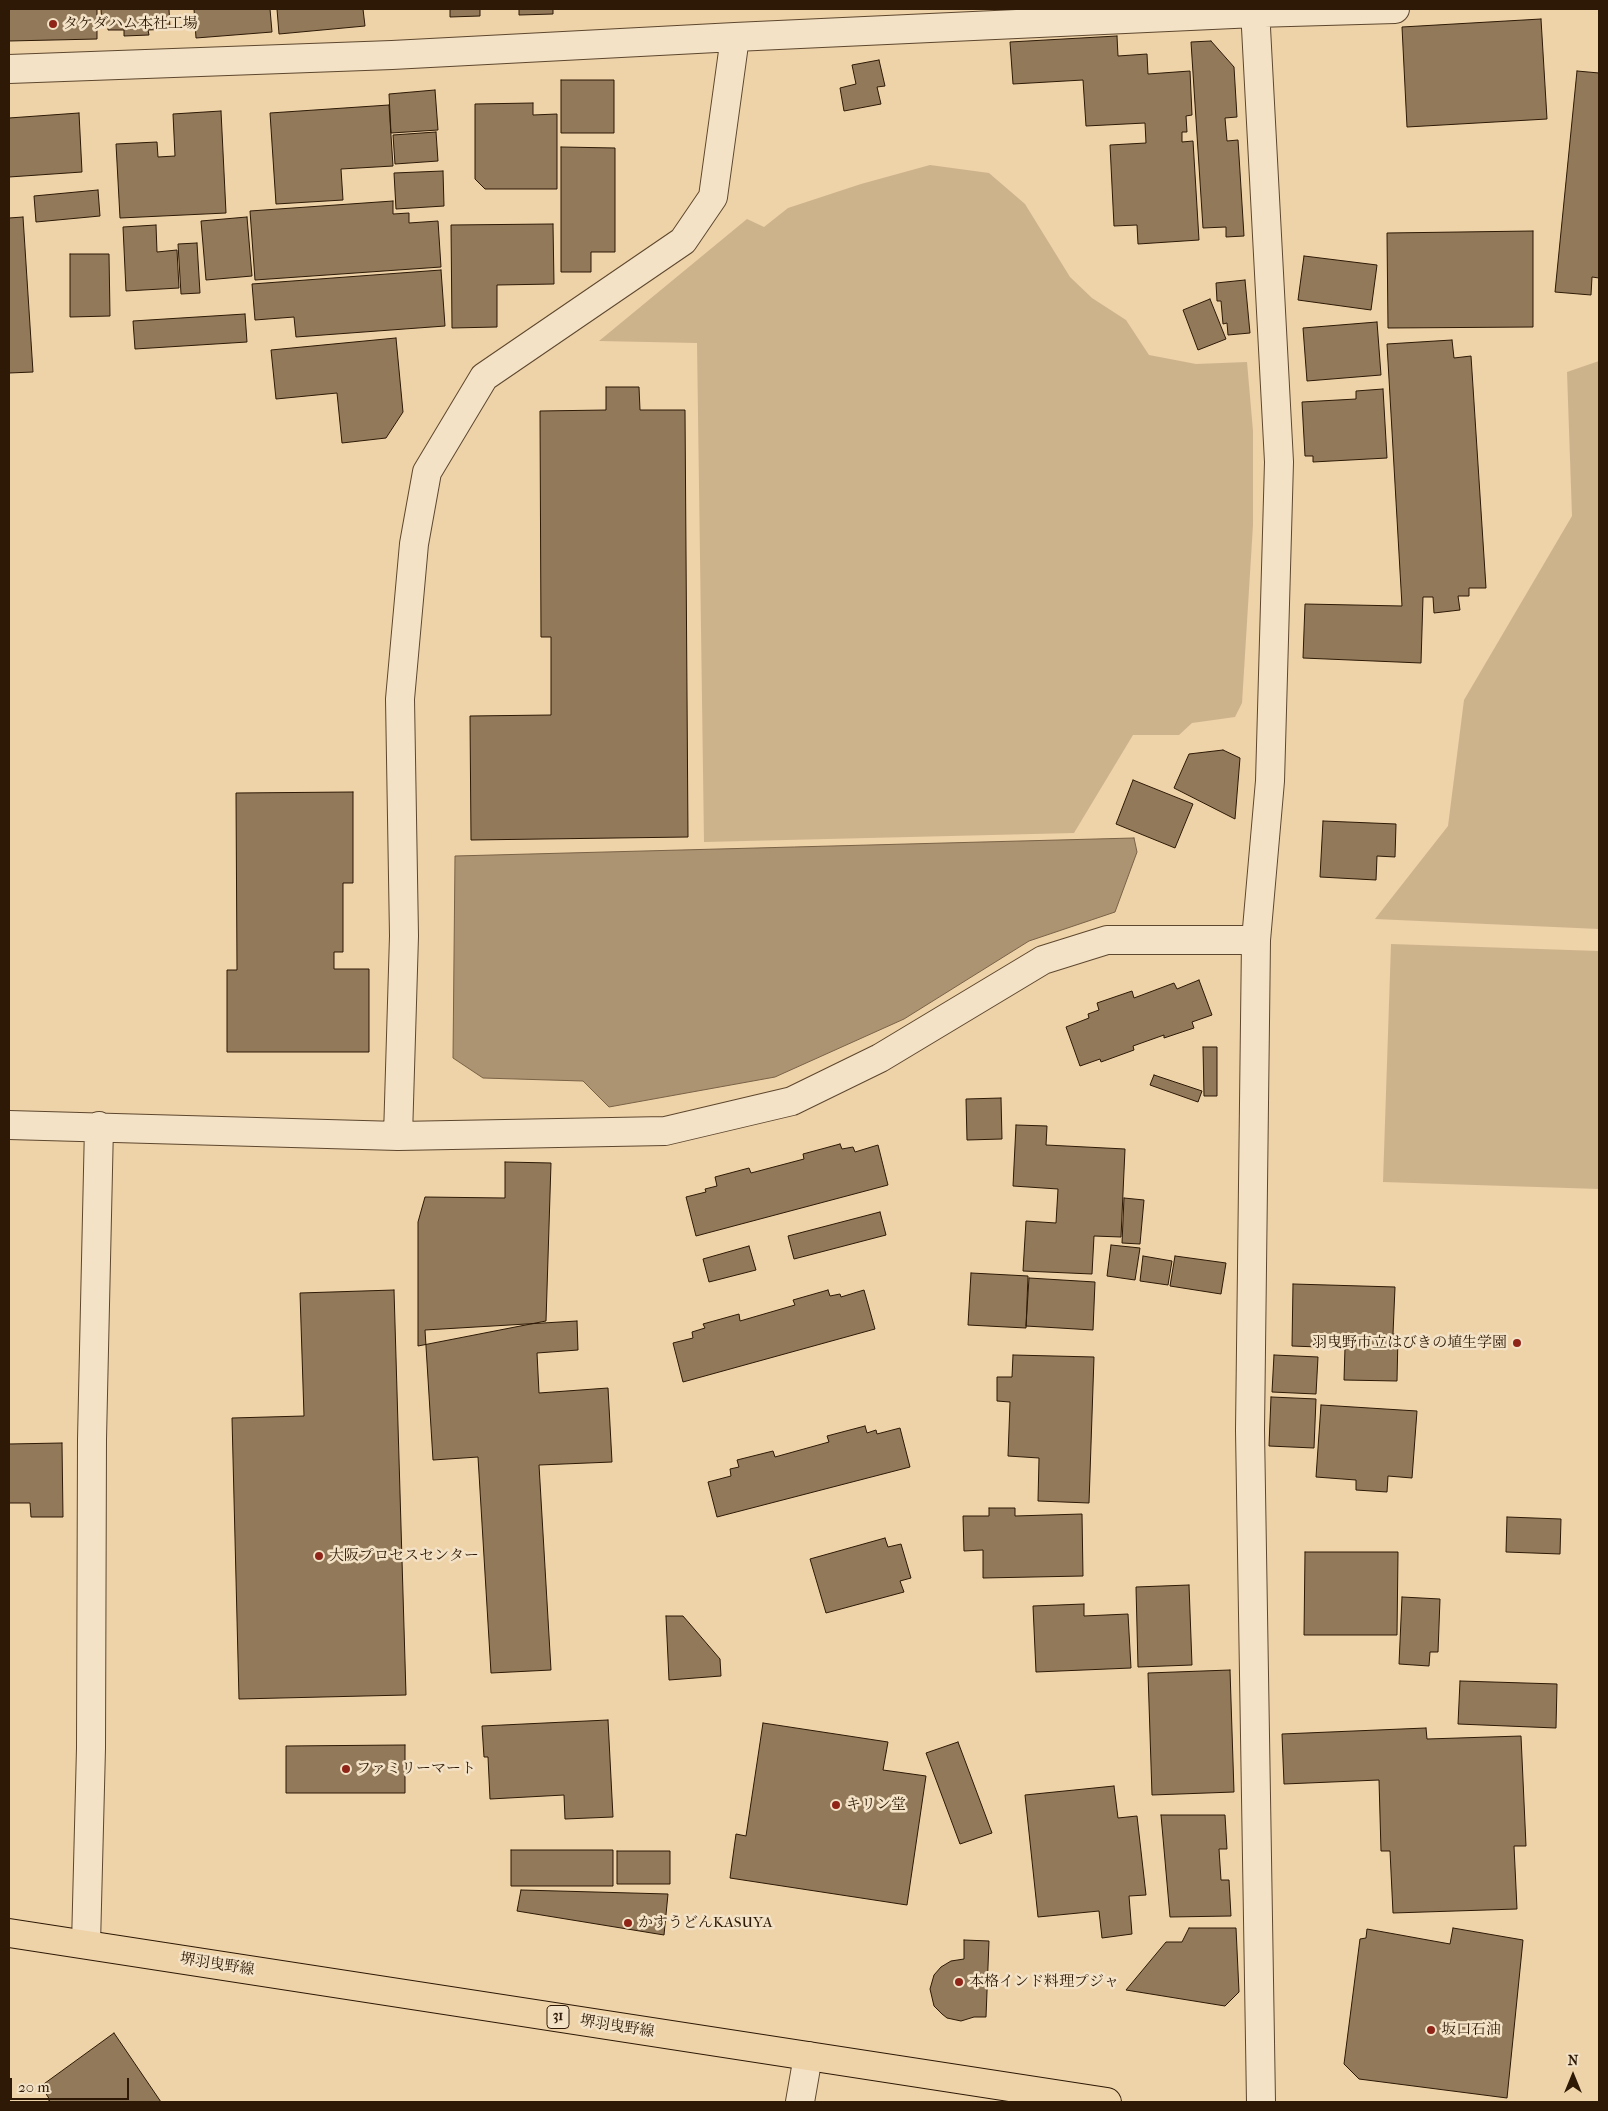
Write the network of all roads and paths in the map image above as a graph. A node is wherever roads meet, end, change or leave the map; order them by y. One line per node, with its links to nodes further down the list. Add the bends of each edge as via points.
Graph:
1 (1396, 9): 2 (street)
2 (1255, 11): 3 (street); 5 (street, via 1279,462 1270,780)
3 (735, 37): 4 (street, via 392,55); 8 (street, via 714,197 683,241 484,378 427,472 414,544 400,699 404,936)
4 (9, 69)
5 (1256, 940): 8 (street, via 1107,940 1042,960 880,1058 792,1101 666,1131); 14 (street, via 1250,1430)
6 (9, 1125): 7 (street)
7 (99, 1126): 8 (street); 10 (street)
8 (398, 1136)
9 (9, 1933): 10 (main road, 堺羽曳野線 / 31)
10 (86, 1944): 11 (main road, 堺羽曳野線 / 31)
11 (808, 2056): 12 (street); 13 (main road, 堺羽曳野線 / 31)
12 (800, 2102)
13 (1107, 2102)
14 (1261, 2102)

